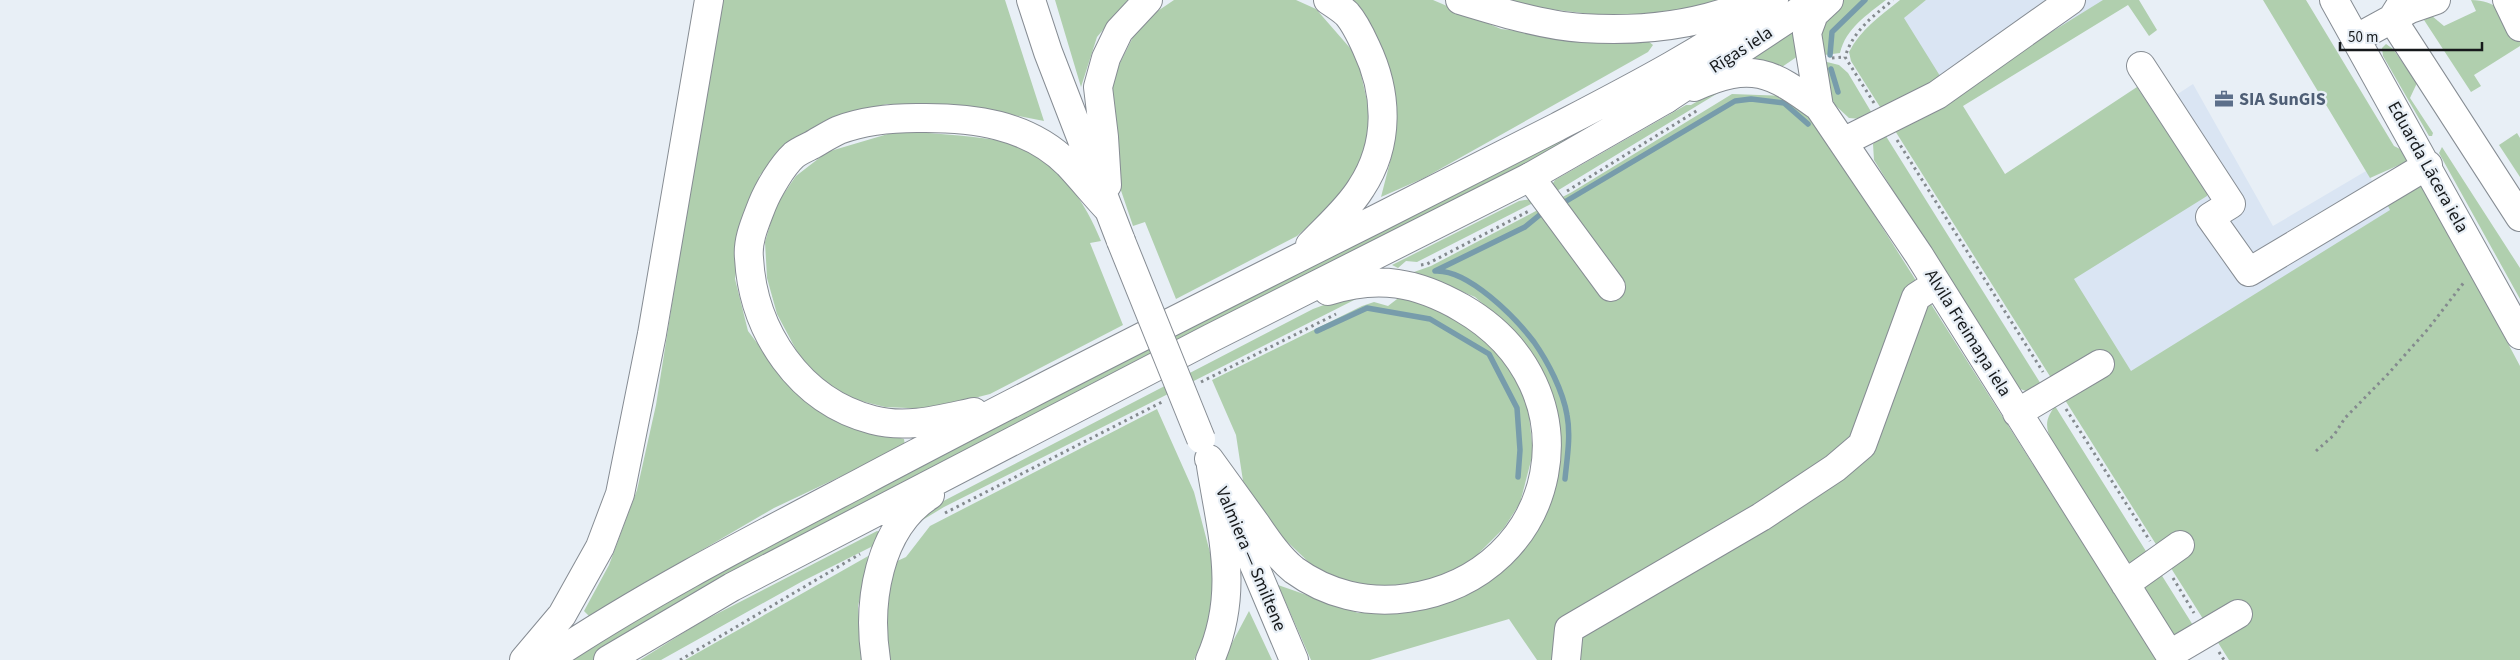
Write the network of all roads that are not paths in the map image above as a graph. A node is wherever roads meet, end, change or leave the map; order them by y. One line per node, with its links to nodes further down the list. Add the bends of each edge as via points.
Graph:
1 (709, 0): 40 (main road, via 652,334 620,494 600,548 562,616)
2 (1031, 0): 24 (main road)
3 (1148, 0): 24 (main road, via 1119,31 1106,58 1098,86)
4 (1328, 0): 26 (main road, via 1346,14 1371,57 1379,78 1383,128 1376,161 1362,187)
5 (1460, 0): 6 (main road, via 1581,28 1659,27 1710,18)
6 (1757, 0)
7 (1774, 0): 26 (main road, via 1664,72)
8 (1816, 0): 19 (main road, Rīgas iela)
9 (1829, 0): 20 (main road, Alvila Freimaņa iela, via 1814,14 1807,33)
10 (2071, 0): 21 (main road, via 1937,95)
11 (2334, 0): 17 (main road, Eduarda Lācera iela)
12 (2436, 0): 15 (main road)
13 (2508, 0): 14 (main road); 16 (main road)
14 (2520, 6)
15 (2400, 9): 17 (main road); 25 (main road)
16 (2520, 27)
17 (2357, 38): 22 (main road, Eduarda Lācera iela)
18 (2141, 66): 22 (main road, via 2231,204 2210,216 2248,272)
19 (1666, 100): 20 (main road, via 1712,79 1739,72 1765,73); 23 (main road)
20 (1820, 107): 21 (main road, Alvila Freimaņa iela)
21 (1843, 142): 27 (main road, Alvila Freimaņa iela)
22 (2428, 165): 29 (main road, Eduarda Lācera iela)
23 (1530, 177): 28 (main road); 30 (main road)
24 (1108, 209): 32 (main road, via 1067,163 1039,142 1018,130 949,117 889,118 840,130 794,155 768,190 753,228 748,257 759,311 774,345 813,389 840,408 874,420 916,424); 35 (main road, bridge)
25 (2520, 217)
26 (1298, 258): 32 (main road)
27 (1936, 284): 33 (main road, Alvila Freimaņa iela); 46 (main road, via 1916,297 1862,445 1835,468 1761,517 1569,629)
28 (1611, 287)
29 (2520, 334)
30 (1211, 338): 34 (main road); 35 (main road, via 1330,290 1359,282 1387,281 1415,287 1480,318 1512,348 1538,392 1548,442 1546,468 1538,496 1526,521 1502,551 1485,566 1444,590 1395,600 1367,600 1342,595 1292,569 1274,549)
31 (2100, 364): 33 (main road)
32 (1008, 405): 41 (main road, via 734,549)
33 (2017, 413): 37 (main road, Alvila Freimaņa iela)
34 (1066, 414): 42 (main road, via 732,587); 43 (main road, via 920,502 904,520 886,552 877,583 873,626)
35 (1205, 449): 44 (main road, via 1228,583 1224,621); 45 (main road, Valmiera — Smiltene)
36 (2170, 551): 37 (main road)
37 (2125, 584): 39 (main road, Alvila Freimaņa iela)
38 (2238, 614): 39 (main road)
39 (2172, 657)
40 (524, 660)
41 (547, 660)
42 (608, 660)
43 (876, 660)
44 (1210, 660)
45 (1294, 660)
46 (1566, 660)

